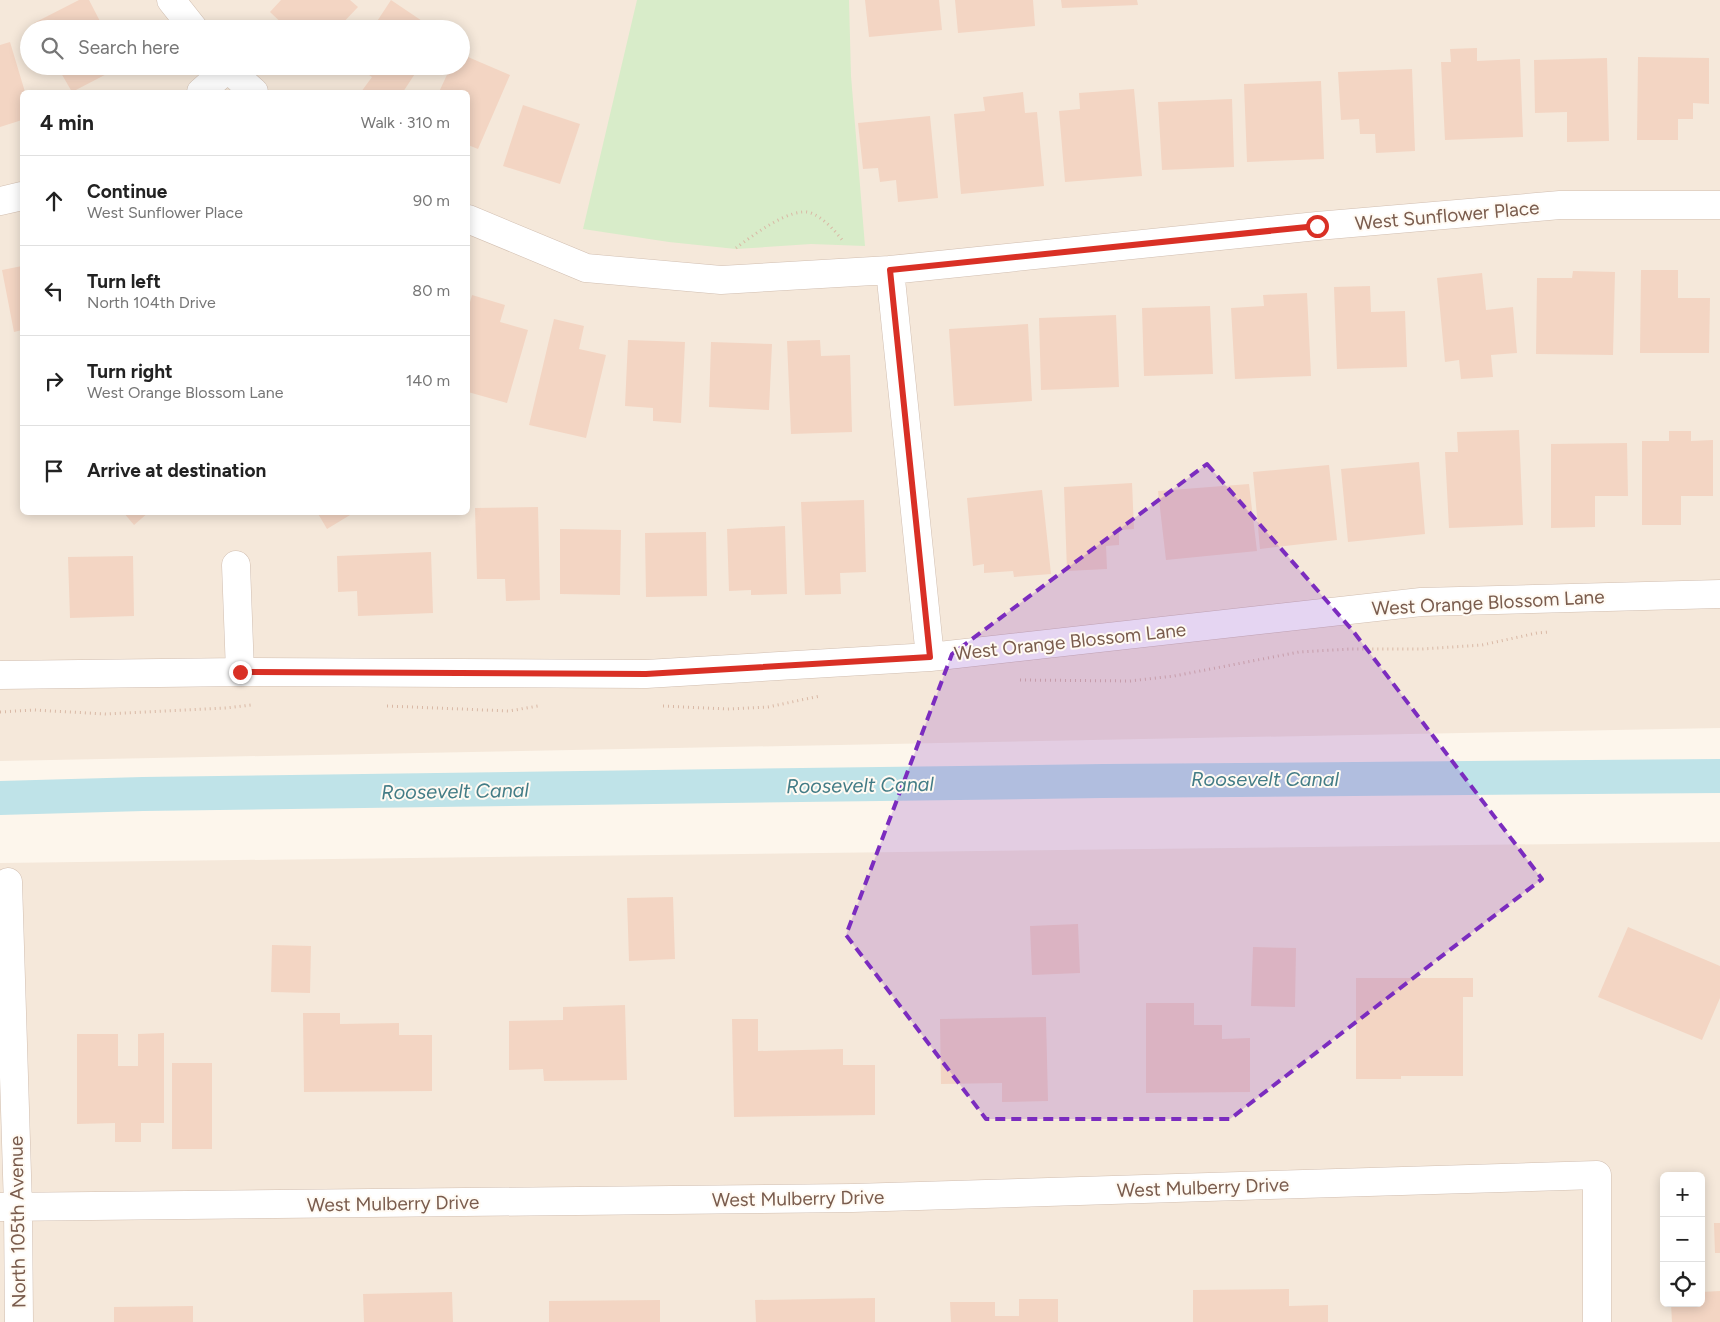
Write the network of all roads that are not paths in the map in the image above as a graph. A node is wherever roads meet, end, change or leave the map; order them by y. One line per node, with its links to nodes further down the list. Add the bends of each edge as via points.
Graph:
1 (171, 0): 2 (street)
2 (187, 20)
3 (218, 75): 5 (street)
4 (235, 75): 6 (street)
5 (203, 90)
6 (252, 90)
7 (20, 196): 8 (street)
8 (0, 201)
9 (1720, 205): 11 (street, West Sunflower Place, via 1550,206 1317,226)
10 (470, 220): 11 (street, West Sunflower Place, via 586,268 721,280)
11 (890, 270): 14 (street)
12 (236, 565): 15 (street)
13 (1720, 594): 14 (street, West Orange Blossom Lane, via 1421,602)
14 (930, 657): 15 (street, West Orange Blossom Lane, via 646,674)
15 (240, 672): 16 (street, West Orange Blossom Lane)
16 (0, 675)
17 (8, 882): 18 (street, North 105th Avenue)
18 (9, 1207): 19 (street, North 105th Avenue); 20 (street, West Mulberry Drive, via 853,1198 1597,1175)
19 (19, 1322)
20 (1597, 1322)

